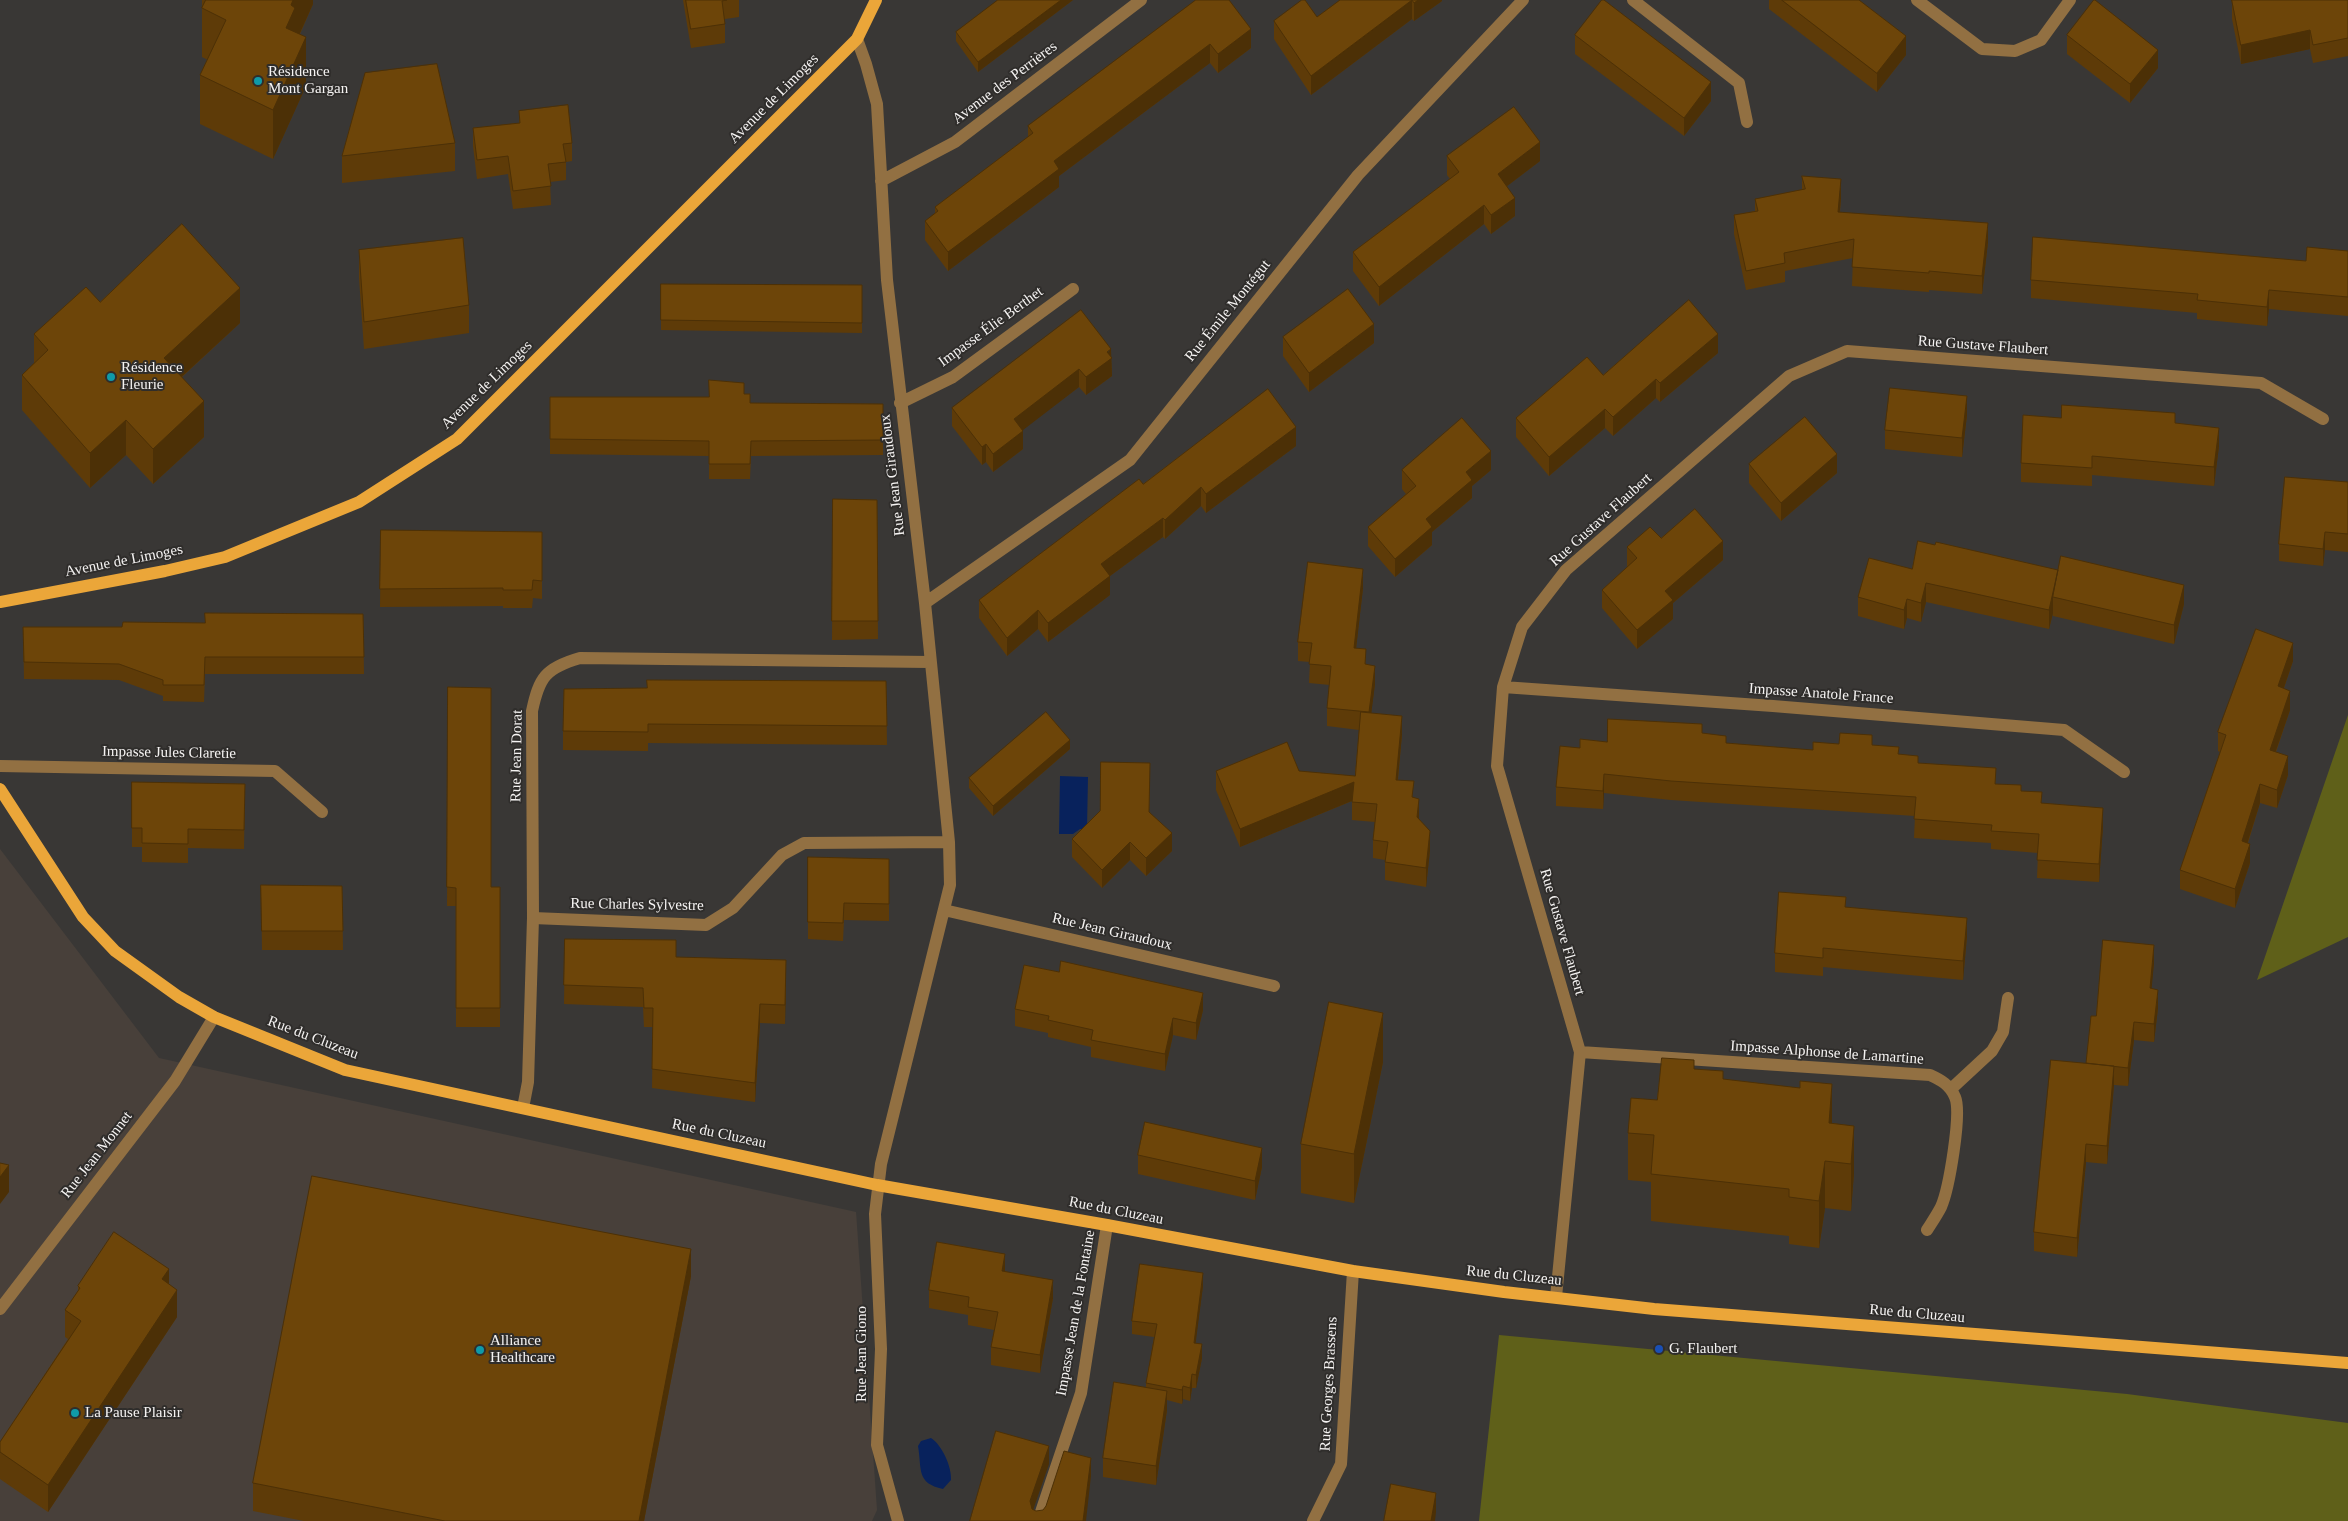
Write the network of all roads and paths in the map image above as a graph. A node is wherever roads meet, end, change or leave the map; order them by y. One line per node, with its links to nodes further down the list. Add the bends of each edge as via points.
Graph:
1 (876, 0): 7 (main road, Avenue de Limoges)
2 (1141, 0): 9 (street, Avenue des Perrières, via 955,142)
3 (1523, 0): 14 (street, Rue Émile Montégut, via 1358,175 1130,460)
4 (1634, 0): 8 (street, via 1739,84)
5 (1918, 0): 6 (street, via 1982,49 2015,51 2041,40)
6 (2070, 0)
7 (857, 39): 9 (street, Rue Jean Giraudoux, via 877,104); 13 (main road, Avenue de Limoges, via 457,439 359,502 225,557)
8 (1747, 122)
9 (881, 181): 11 (street, Rue Jean Giraudoux)
10 (1073, 289): 11 (street, Impasse Élie Berthet, via 953,377)
11 (900, 403): 14 (street, Rue Jean Giraudoux)
12 (2322, 419): 16 (street, Rue Gustave Flaubert, via 2261,383 1847,351 1789,376 1566,570 1522,627)
13 (0, 602)
14 (925, 603): 15 (street, Rue Jean Giraudoux)
15 (930, 662): 21 (street, Rue Jean Giraudoux); 23 (street, Rue Jean Dorat, via 580,658 563,662 537,686 532,711)
16 (1503, 687): 18 (street, Impasse Anatole France, via 2064,730); 27 (street, Rue Gustave Flaubert, via 1497,766)
17 (0, 766): 20 (street, Impasse Jules Claretie, via 275,771)
18 (2124, 772)
19 (0, 789): 26 (main road, Rue du Cluzeau, via 83,917 115,951 179,997)
20 (322, 812)
21 (949, 842): 22 (street, Rue Jean Giraudoux, via 950,885); 23 (street, Rue Charles Sylvestre, via 804,843 782,854 733,908 706,925)
22 (944, 910): 24 (street, Rue Jean Giraudoux); 30 (street, Rue Jean Giraudoux)
23 (533, 918): 29 (street, Rue Jean Dorat, via 528,1082)
24 (1274, 986)
25 (2008, 998): 28 (street, via 2003,1032 1992,1051)
26 (214, 1017): 29 (main road, Rue du Cluzeau, via 345,1070); 35 (street, Rue Jean Monnet, via 175,1081)
27 (1580, 1052): 28 (street, Impasse Alphonse de Lamartine, via 1930,1076 1942,1080); 34 (street, Rue Gustave Flaubert)
28 (1950, 1089): 32 (street, via 1956,1099 1958,1114 1948,1186)
29 (523, 1108): 30 (main road, Rue du Cluzeau)
30 (877, 1184): 31 (main road, Rue du Cluzeau); 37 (street, Rue Jean Giono, via 875,1214 881,1349 877,1445)
31 (1108, 1225): 33 (main road, Rue du Cluzeau); 38 (street, Impasse Jean de la Fontaine, via 1081,1393)
32 (1927, 1230)
33 (1352, 1271): 34 (main road, Rue du Cluzeau); 39 (street, Rue Georges Brassens, via 1341,1464)
34 (1556, 1297): 36 (main road, Rue du Cluzeau, via 1654,1309)
35 (0, 1309)
36 (2348, 1362)
37 (898, 1521)
38 (1038, 1521)
39 (1313, 1521)

